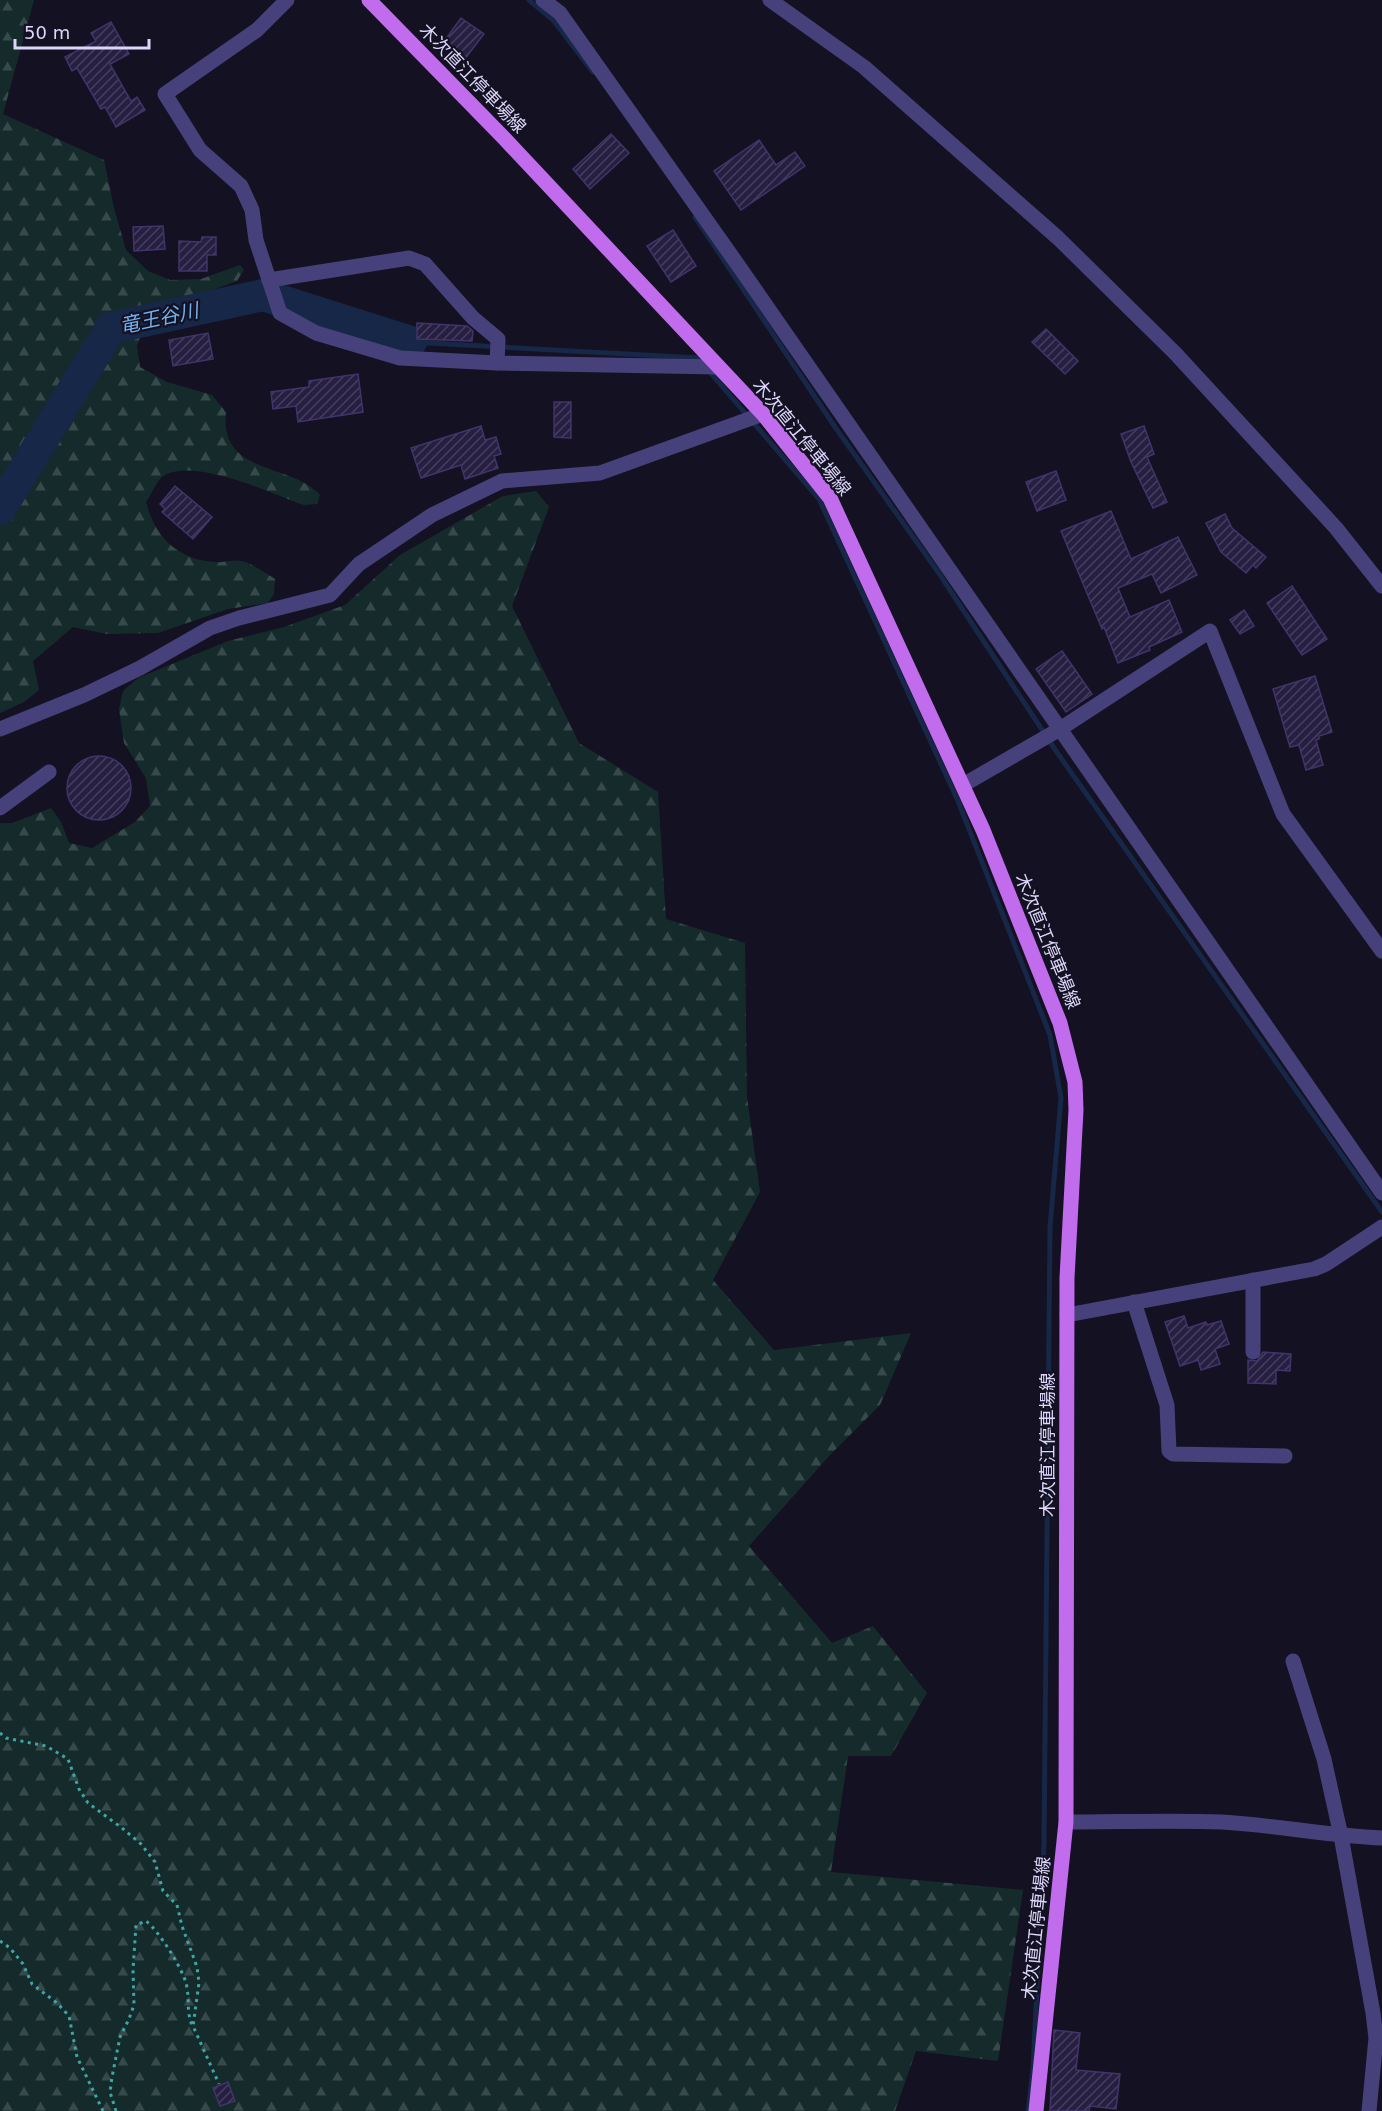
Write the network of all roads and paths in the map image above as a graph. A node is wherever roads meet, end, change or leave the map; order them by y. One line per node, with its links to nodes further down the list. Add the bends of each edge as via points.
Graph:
1 (287, 0): 5 (street, via 257,30 165,94 200,150 241,186 252,210 256,240)
2 (369, 0): 7 (main road, 木次直江停車場線)
3 (543, 0): 11 (street, via 560,13)
4 (770, 0): 9 (street, via 864,67 1058,238 1183,362 1336,528)
5 (269, 280): 6 (street, via 280,313 316,333 400,358); 6 (street, via 410,258 425,264 472,318 498,339)
6 (497, 363): 7 (street)
7 (718, 367): 8 (main road, 木次直江停車場線)
8 (763, 414): 10 (street, via 600,473 502,481 423,522 359,564 330,595 210,628 84,695); 13 (main road, 木次直江停車場線, via 830,498)
9 (1382, 586)
10 (0, 729)
11 (1060, 729): 13 (street); 15 (street, via 1210,632 1283,814); 16 (street)
12 (49, 772): 14 (street)
13 (963, 785): 20 (main road, 木次直江停車場線, via 1060,1023 1073,1074 1076,1132)
14 (0, 808)
15 (1382, 951)
16 (1382, 1193)
17 (1382, 1227): 18 (street, via 1314,1269)
18 (1253, 1280): 19 (street); 21 (street)
19 (1134, 1302): 20 (street); 22 (street, via 1167,1405 1169,1451)
20 (1066, 1315): 25 (main road, 木次直江停車場線)
21 (1253, 1352)
22 (1285, 1456)
23 (1293, 1661): 26 (street, via 1324,1759)
24 (0, 1733): 29 (path, via 6,1738 46,1746 68,1759 88,1803 141,1844 155,1862 163,1891 177,1905 197,1967 199,1983)
25 (1066, 1822): 26 (street, via 1222,1822); 33 (main road, 木次直江停車場線)
26 (1341, 1836): 27 (street); 34 (street, via 1374,2013 1376,2038)
27 (1382, 1838)
28 (0, 1941): 31 (path, via 22,1964 32,1984 69,2016 77,2057)
29 (193, 2026): 30 (path); 32 (path, via 188,2015 186,1981 165,1941 146,1922 136,1925 134,2005 120,2037 110,2092)
30 (219, 2084)
31 (102, 2111)
32 (116, 2111)
33 (1036, 2111)
34 (1369, 2111)

